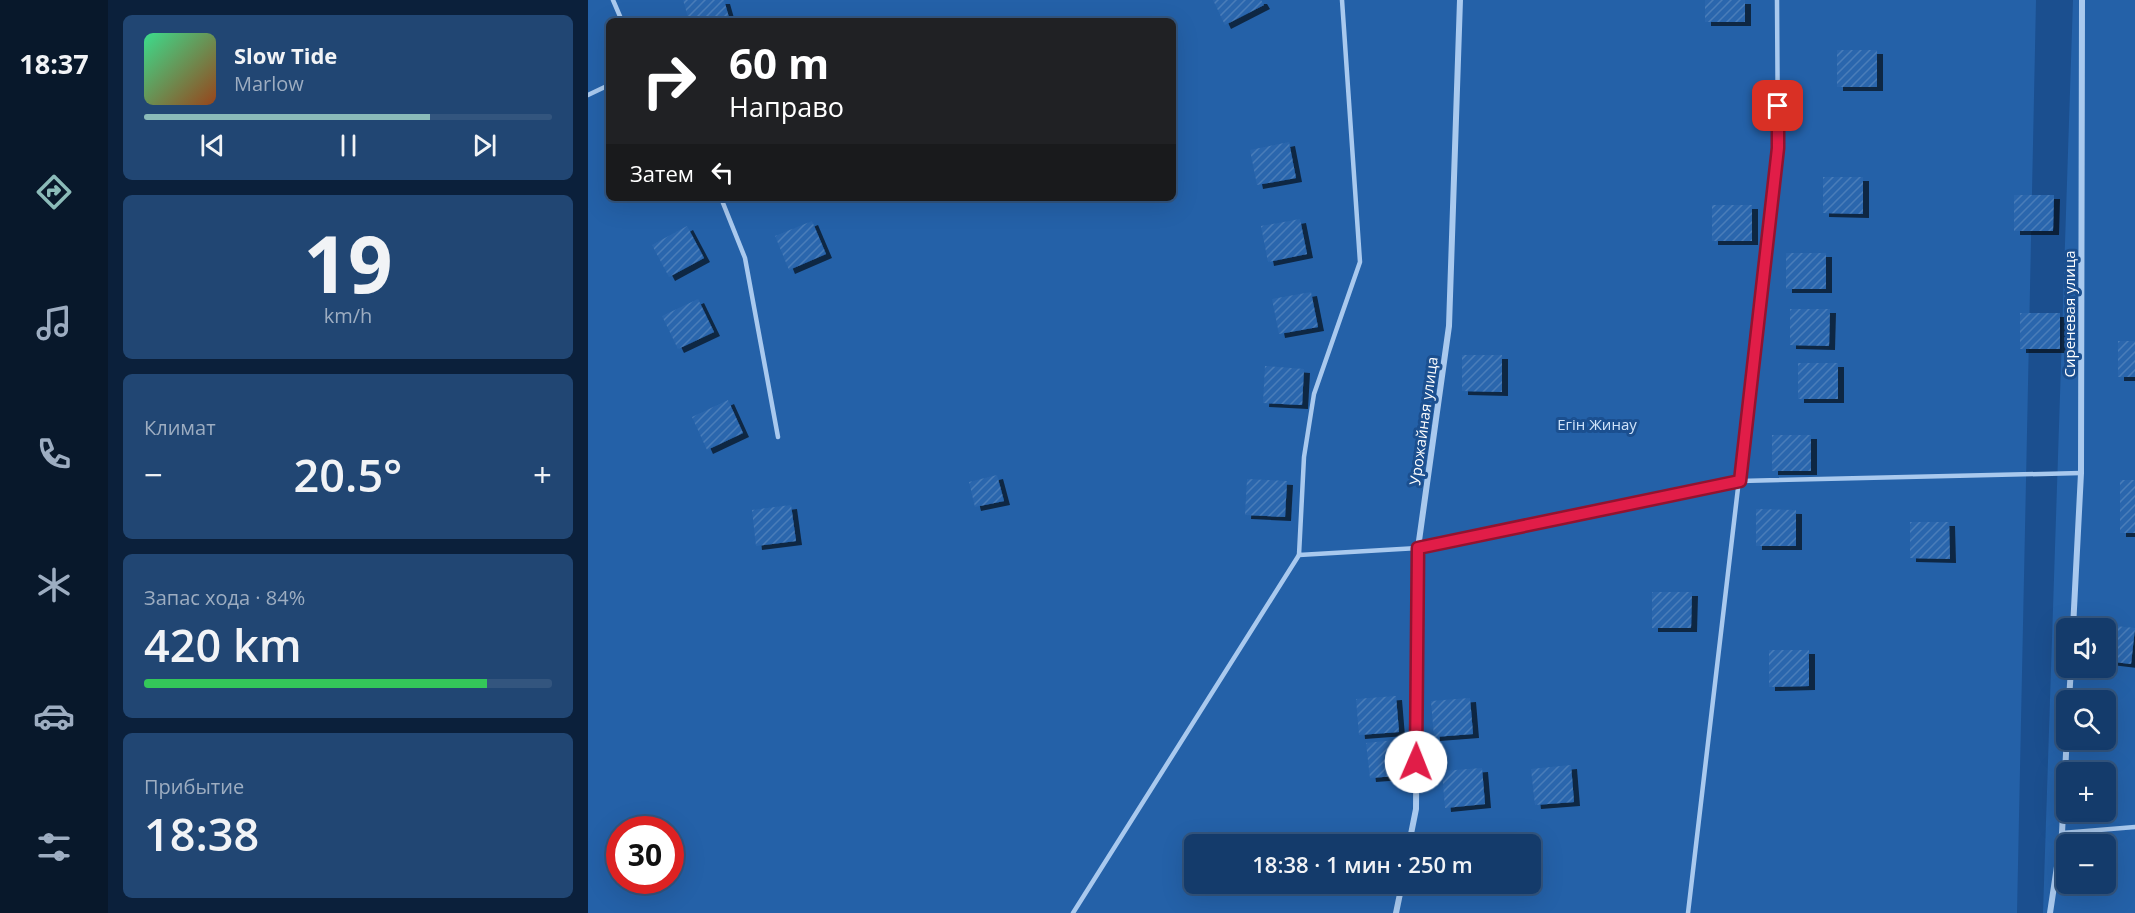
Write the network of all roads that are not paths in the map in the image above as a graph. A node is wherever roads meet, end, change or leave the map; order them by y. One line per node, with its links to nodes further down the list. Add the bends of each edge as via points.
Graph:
1 (613, 0): 6 (lane)
2 (1342, 0): 14 (lane, via 1360,262 1314,394 1304,457)
3 (1460, 0): 13 (street, Урожайная улица, via 1449,326)
4 (1777, 0): 12 (lane, via 1778,148)
5 (2082, 0): 11 (street, Сиреневая улица)
6 (621, 18)
7 (606, 86): 8 (lane)
8 (588, 95)
9 (722, 201): 10 (lane, via 745,258)
10 (778, 437)
11 (2082, 473): 12 (lane); 15 (street, Сиреневая улица)
12 (1740, 481): 13 (lane); 23 (lane)
13 (1418, 548): 14 (lane); 19 (street, Урожайная улица, via 1416,809)
14 (1299, 555): 21 (lane)
15 (2074, 618)
16 (2066, 750): 18 (street)
17 (2135, 826): 18 (lane)
18 (2062, 833): 24 (street)
19 (1411, 834)
20 (1400, 894): 22 (street)
21 (1073, 913)
22 (1396, 913)
23 (1688, 913)
24 (2050, 913)

